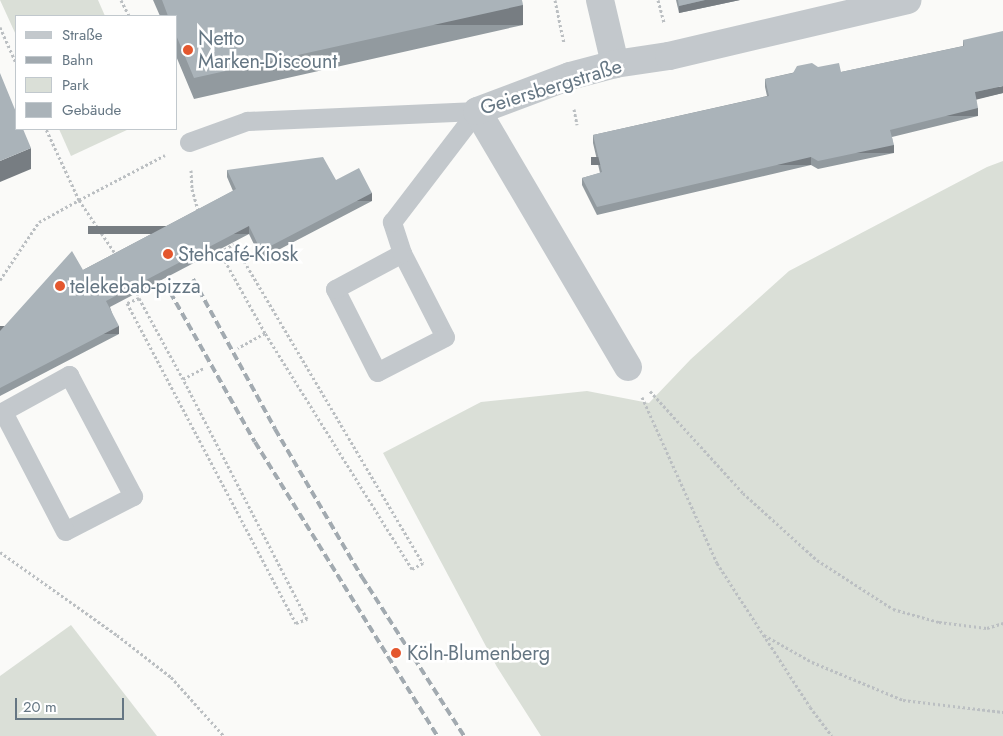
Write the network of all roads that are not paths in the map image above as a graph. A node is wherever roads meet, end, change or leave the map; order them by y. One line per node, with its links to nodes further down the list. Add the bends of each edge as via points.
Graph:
1 (600, 0): 3 (street)
2 (908, 0): 3 (street, Geiersbergstraße, via 669,56)
3 (615, 64): 4 (street, Geiersbergstraße, via 570,76)
4 (477, 111): 5 (lane, Geiersbergstraße, via 247,121); 6 (lane, via 392,222); 7 (street)
5 (189, 142)
6 (402, 253): 6 (lane, via 445,337 377,372 335,289)
7 (628, 367)
8 (1, 412): 8 (lane, via 69,375 134,496 65,531)

